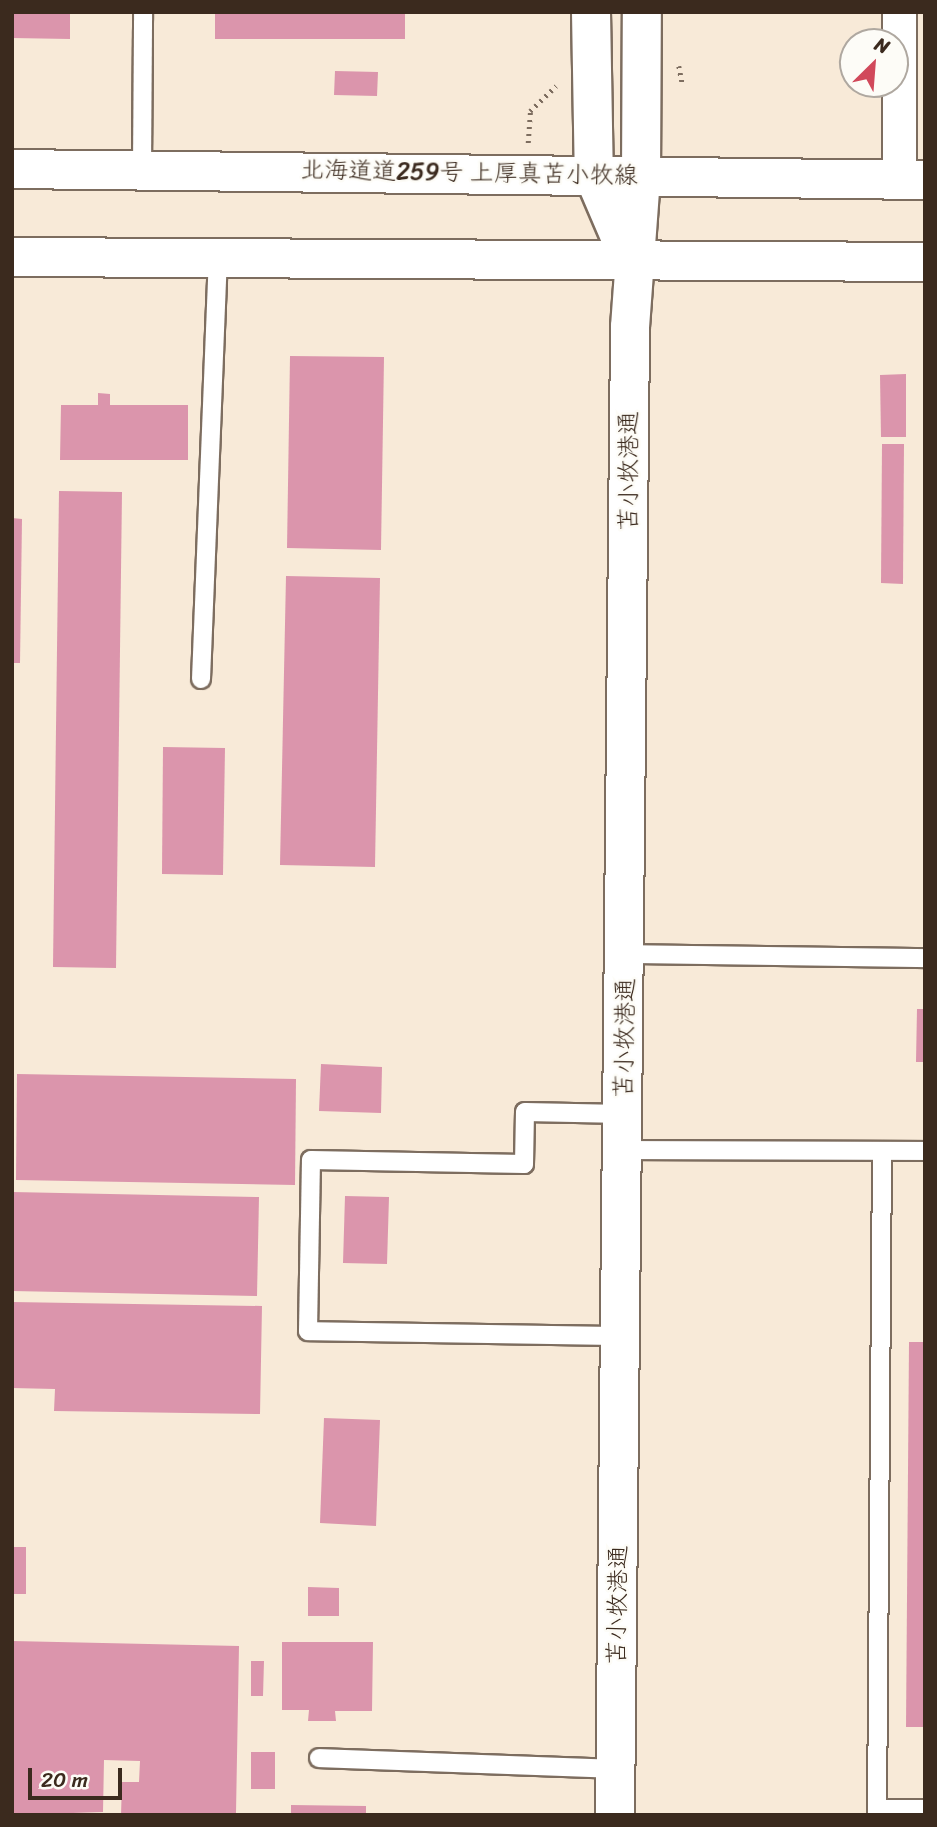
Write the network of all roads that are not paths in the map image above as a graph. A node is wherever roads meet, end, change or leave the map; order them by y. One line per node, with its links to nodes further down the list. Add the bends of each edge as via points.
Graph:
1 (143, 12): 6 (lane)
2 (591, 12): 7 (street, 苫小牧港通)
3 (642, 12): 8 (street, 苫小牧港通)
4 (899, 12): 9 (street)
5 (12, 169): 6 (street, 北海道道259号 上厚真苫小牧線)
6 (142, 169): 7 (street, 北海道道259号 上厚真苫小牧線)
7 (594, 176): 8 (street, 北海道道259号 上厚真苫小牧線); 12 (street, 苫小牧港通)
8 (642, 176): 9 (street, 北海道道259号 上厚真苫小牧線); 12 (street, 苫小牧港通)
9 (912, 179)
10 (12, 257): 11 (street)
11 (218, 259): 12 (street); 14 (lane)
12 (631, 262): 13 (street); 15 (street, 苫小牧港通)
13 (925, 262)
14 (201, 679)
15 (626, 954): 16 (lane); 17 (street, 苫小牧港通)
16 (925, 958)
17 (624, 1132): 18 (lane); 20 (street, 苫小牧港通); 20 (lane, via 525,1112 524,1164 311,1160 308,1331)
18 (882, 1151): 19 (lane); 24 (lane)
19 (925, 1151)
20 (621, 1336): 22 (street, 苫小牧港通)
21 (319, 1758): 22 (lane)
22 (616, 1769): 25 (street, 苫小牧港通)
23 (925, 1809): 24 (lane)
24 (877, 1812)
25 (615, 1815)

